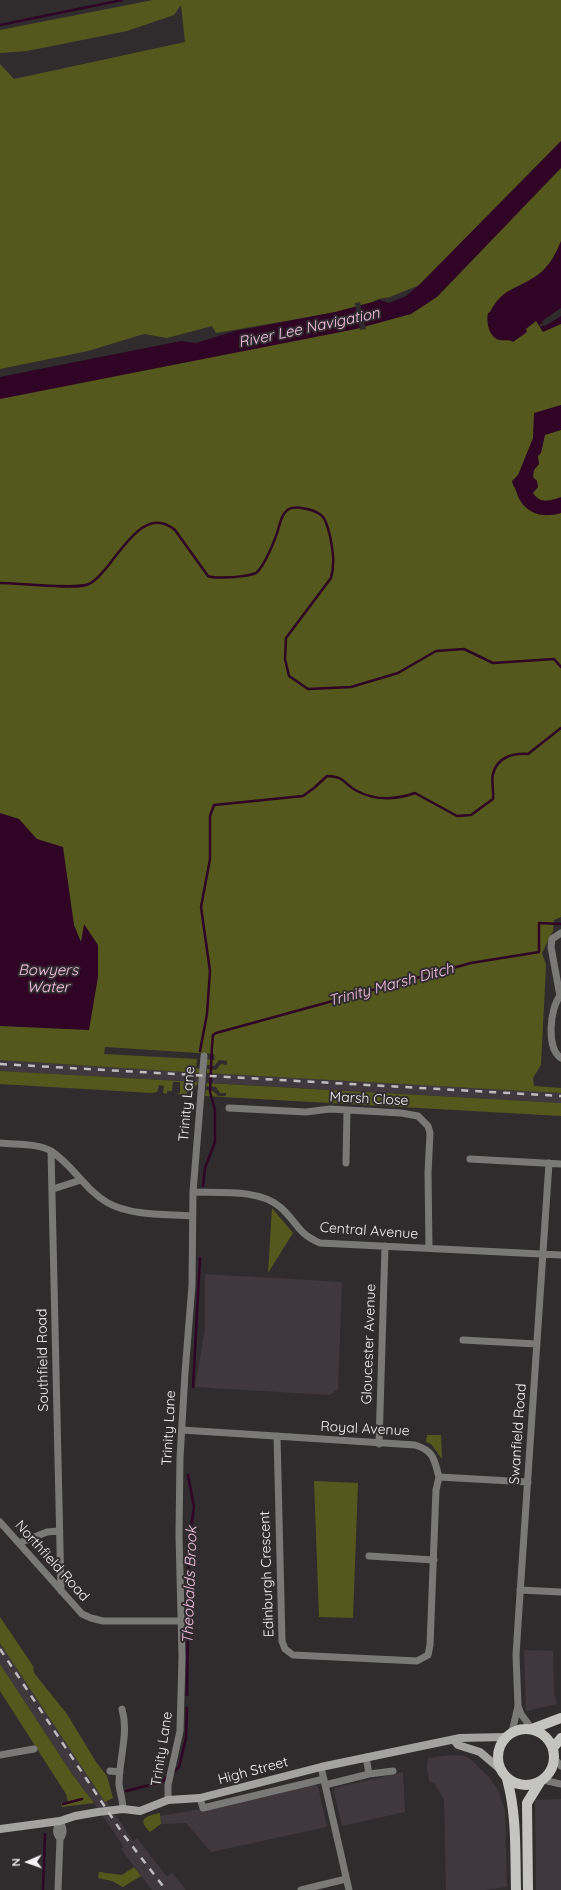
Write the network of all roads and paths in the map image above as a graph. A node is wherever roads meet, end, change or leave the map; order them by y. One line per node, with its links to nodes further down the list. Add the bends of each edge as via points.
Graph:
1 (561, 933): 2 (street, via 552,939 551,946)
2 (560, 996): 4 (street, via 554,1004 551,1031 554,1050)
3 (204, 1056): 15 (street, Trinity Lane)
4 (561, 1058)
5 (229, 1108): 6 (street, Marsh Close, via 306,1112)
6 (347, 1110): 10 (street); 18 (street, Marsh Close, via 411,1114 418,1116 428,1126)
7 (0, 1143): 8 (street, via 27,1145)
8 (51, 1151): 13 (street); 14 (street, Southfield Road)
9 (470, 1159): 11 (street)
10 (346, 1163)
11 (549, 1163): 12 (street); 19 (street, Swanfield Road)
12 (561, 1164)
13 (81, 1180): 14 (street); 16 (street, via 97,1196 120,1208)
14 (52, 1189): 29 (street, Southfield Road)
15 (193, 1192): 16 (street, Trinity Lane); 17 (street, Central Avenue, via 262,1197 281,1208 302,1234 320,1243)
16 (192, 1216): 23 (street, Trinity Lane, via 192,1285)
17 (385, 1246): 18 (street, Central Avenue); 25 (street, Gloucester Avenue)
18 (429, 1248): 19 (street, Central Avenue)
19 (543, 1254): 20 (street, Central Avenue); 22 (street, Swanfield Road)
20 (561, 1255)
21 (463, 1340): 22 (street)
22 (537, 1344): 27 (street, Swanfield Road)
23 (182, 1430): 24 (street, Royal Avenue); 36 (street, Trinity Lane, via 179,1534)
24 (277, 1436): 25 (street, Royal Avenue); 32 (street, Edinburgh Crescent, via 282,1641 289,1653 296,1656 408,1661 424,1658 430,1650)
25 (379, 1444): 26 (street, Royal Avenue, via 415,1444 423,1447 434,1459)
26 (439, 1477): 27 (street); 32 (street, Edinburgh Crescent, via 436,1490)
27 (528, 1482): 34 (street, Swanfield Road)
28 (0, 1522): 30 (street, Northfield Road)
29 (59, 1531): 30 (street, via 47,1532); 33 (street, Southfield Road)
30 (19, 1543): 33 (street, Northfield Road)
31 (369, 1556): 32 (street)
32 (434, 1560)
33 (61, 1590): 36 (street, Northfield Road, via 82,1614 91,1618 103,1621)
34 (520, 1590): 35 (street); 37 (street, Swanfield Road, via 516,1655)
35 (561, 1592)
36 (181, 1621): 60 (street, Trinity Lane, via 180,1731 169,1782)
37 (518, 1706): 40 (street, Swanfield Road); 41 (street, Swanfield Road)
38 (122, 1709): 53 (street, via 124,1720)
39 (561, 1718): 40 (main road)
40 (532, 1728): 41 (main road); 44 (main road, via 544,1735)
41 (509, 1735): 43 (main road, High Street); 50 (main road, via 500,1750)
42 (561, 1738): 44 (main road)
43 (454, 1740): 47 (main road, High Street); 50 (main road, via 458,1745 480,1752)
44 (553, 1748): 48 (main road)
45 (34, 1749): 46 (street)
46 (0, 1754)
47 (366, 1757): 49 (main road, High Street); 54 (street)
48 (558, 1762): 56 (main road)
49 (320, 1767): 57 (street); 59 (main road, High Street)
50 (500, 1769): 55 (main road)
51 (110, 1770): 53 (street)
52 (393, 1771): 54 (street)
53 (120, 1772): 61 (street, via 119,1785)
54 (369, 1774): 57 (street)
55 (507, 1779): 56 (main road, via 522,1784); 68 (main road, via 513,1799)
56 (542, 1781): 58 (street); 69 (main road, via 527,1803)
57 (324, 1782): 59 (street, via 203,1808); 64 (street)
58 (561, 1784)
59 (200, 1798): 60 (main road, High Street)
60 (168, 1800): 61 (main road, High Street, via 140,1811)
61 (123, 1809): 62 (main road, High Street)
62 (60, 1821): 63 (main road, High Street); 65 (street, via 64,1834 60,1839)
63 (0, 1829)
64 (346, 1880): 66 (street); 67 (street)
65 (58, 1890)
66 (301, 1890)
67 (348, 1890)
68 (516, 1890)
69 (528, 1890)

